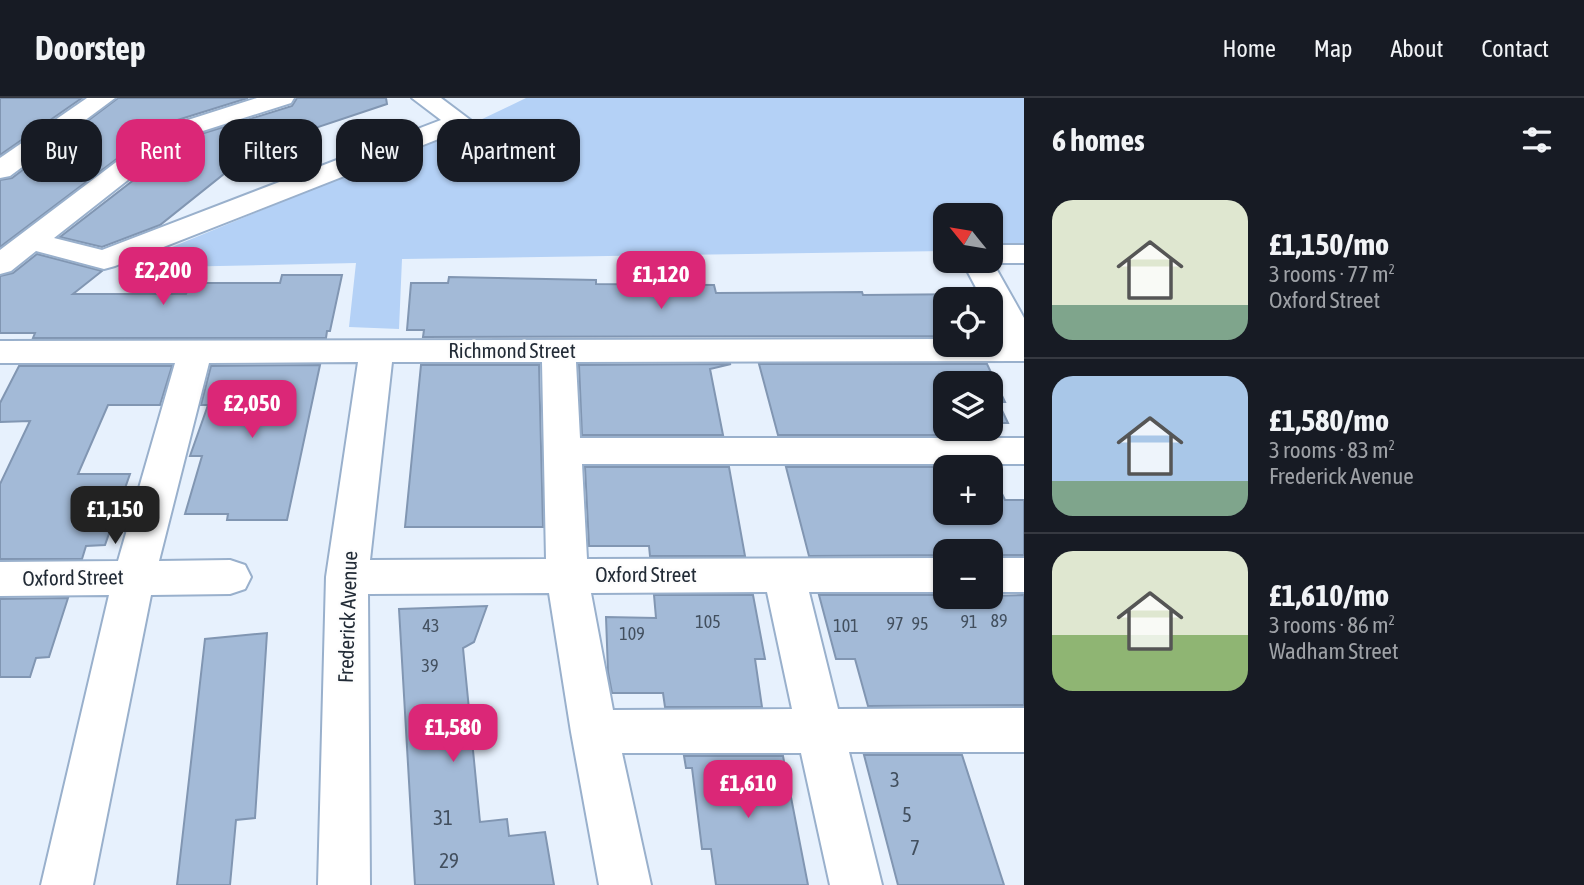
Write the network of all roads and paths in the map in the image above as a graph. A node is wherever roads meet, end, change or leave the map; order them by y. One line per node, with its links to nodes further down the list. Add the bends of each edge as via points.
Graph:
1 (103, 98): 4 (street)
2 (282, 98): 5 (street, via 178,131)
3 (424, 98): 5 (street, via 460,122 104,260)
4 (0, 170)
5 (31, 241): 8 (street)
6 (1003, 254): 7 (street)
7 (1024, 254)
8 (0, 265)
9 (983, 273): 14 (street)
10 (376, 351): 11 (street, Richmond Street); 13 (street, Richmond Street); 24 (street, Frederick Avenue)
11 (559, 351): 14 (street, Richmond Street); 15 (street)
12 (0, 352): 13 (street, Richmond Street)
13 (195, 352): 23 (street)
14 (1021, 355)
15 (562, 451): 16 (street); 22 (street)
16 (1024, 451)
17 (784, 575): 18 (street, Oxford Street); 22 (street, Oxford Street); 26 (street)
18 (933, 575)
19 (1003, 575): 20 (street)
20 (1024, 575)
21 (230, 576): 23 (street, Oxford Street)
22 (567, 576): 24 (street, Oxford Street); 27 (street)
23 (134, 577): 25 (street, Oxford Street); 29 (street)
24 (346, 577): 30 (street, Frederick Avenue)
25 (0, 579)
26 (820, 731): 27 (street); 28 (street); 32 (street)
27 (594, 732): 31 (street)
28 (1022, 735)
29 (68, 885)
30 (344, 885)
31 (625, 885)
32 (856, 885)

